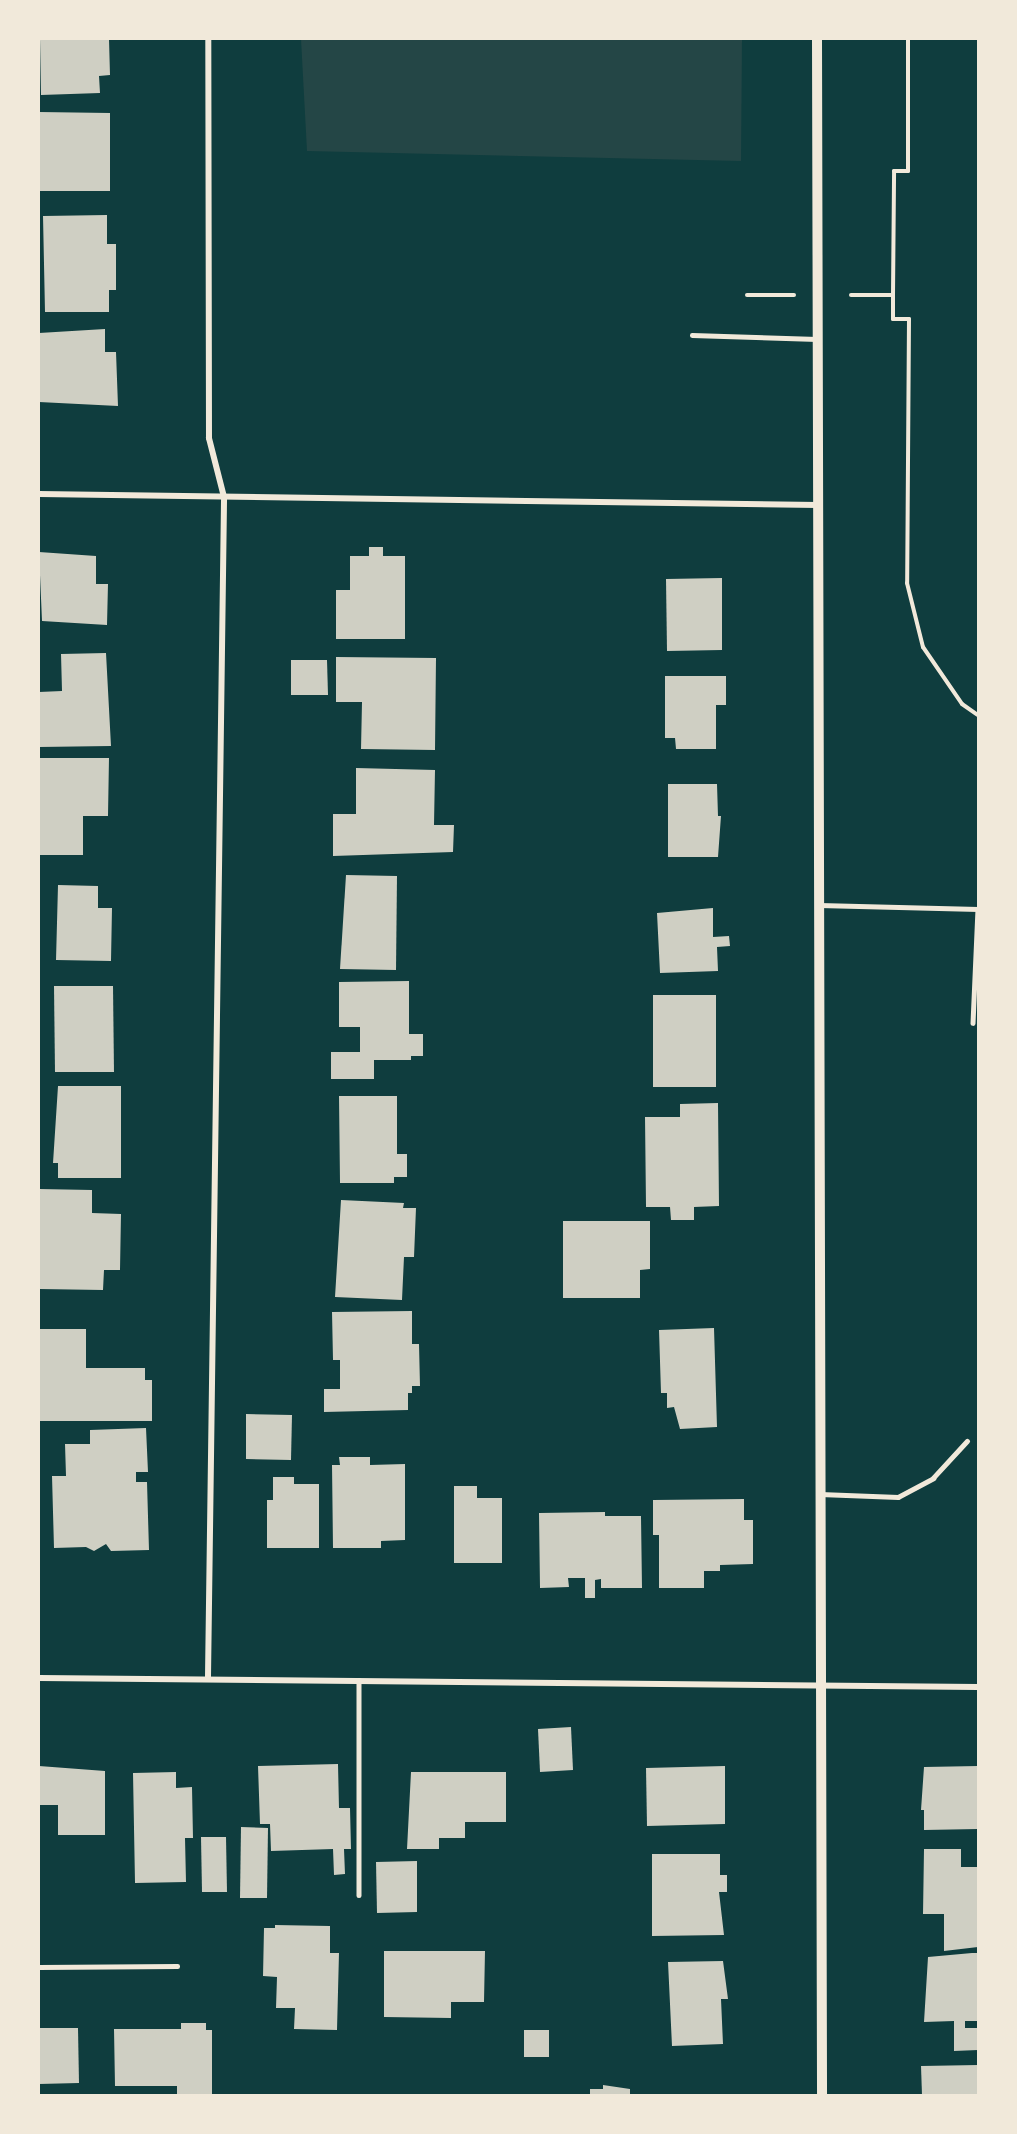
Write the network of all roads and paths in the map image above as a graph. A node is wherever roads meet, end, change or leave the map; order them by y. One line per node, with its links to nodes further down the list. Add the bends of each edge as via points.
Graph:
1 (208, 39): 11 (street, via 209,438)
2 (817, 39): 9 (street)
3 (908, 39): 7 (path, via 908,171 894,171)
4 (747, 295): 5 (path)
5 (797, 295)
6 (851, 296): 7 (path)
7 (893, 296): 13 (path, via 893,319 909,319 907,583 923,647 962,704)
8 (692, 335): 9 (lane)
9 (817, 339): 12 (street)
10 (39, 494): 11 (street)
11 (224, 497): 12 (street); 18 (street)
12 (818, 506): 14 (street)
13 (978, 715)
14 (819, 905): 15 (lane, via 978,909); 17 (street)
15 (974, 1023)
16 (967, 1441): 17 (lane, via 933,1478 898,1497)
17 (820, 1494): 21 (street)
18 (208, 1677): 19 (street); 20 (street)
19 (39, 1678)
20 (360, 1680): 21 (street); 23 (lane)
21 (820, 1687): 22 (street); 26 (street)
22 (978, 1687)
23 (360, 1895)
24 (177, 1966): 25 (lane)
25 (39, 1967)
26 (822, 2095)

